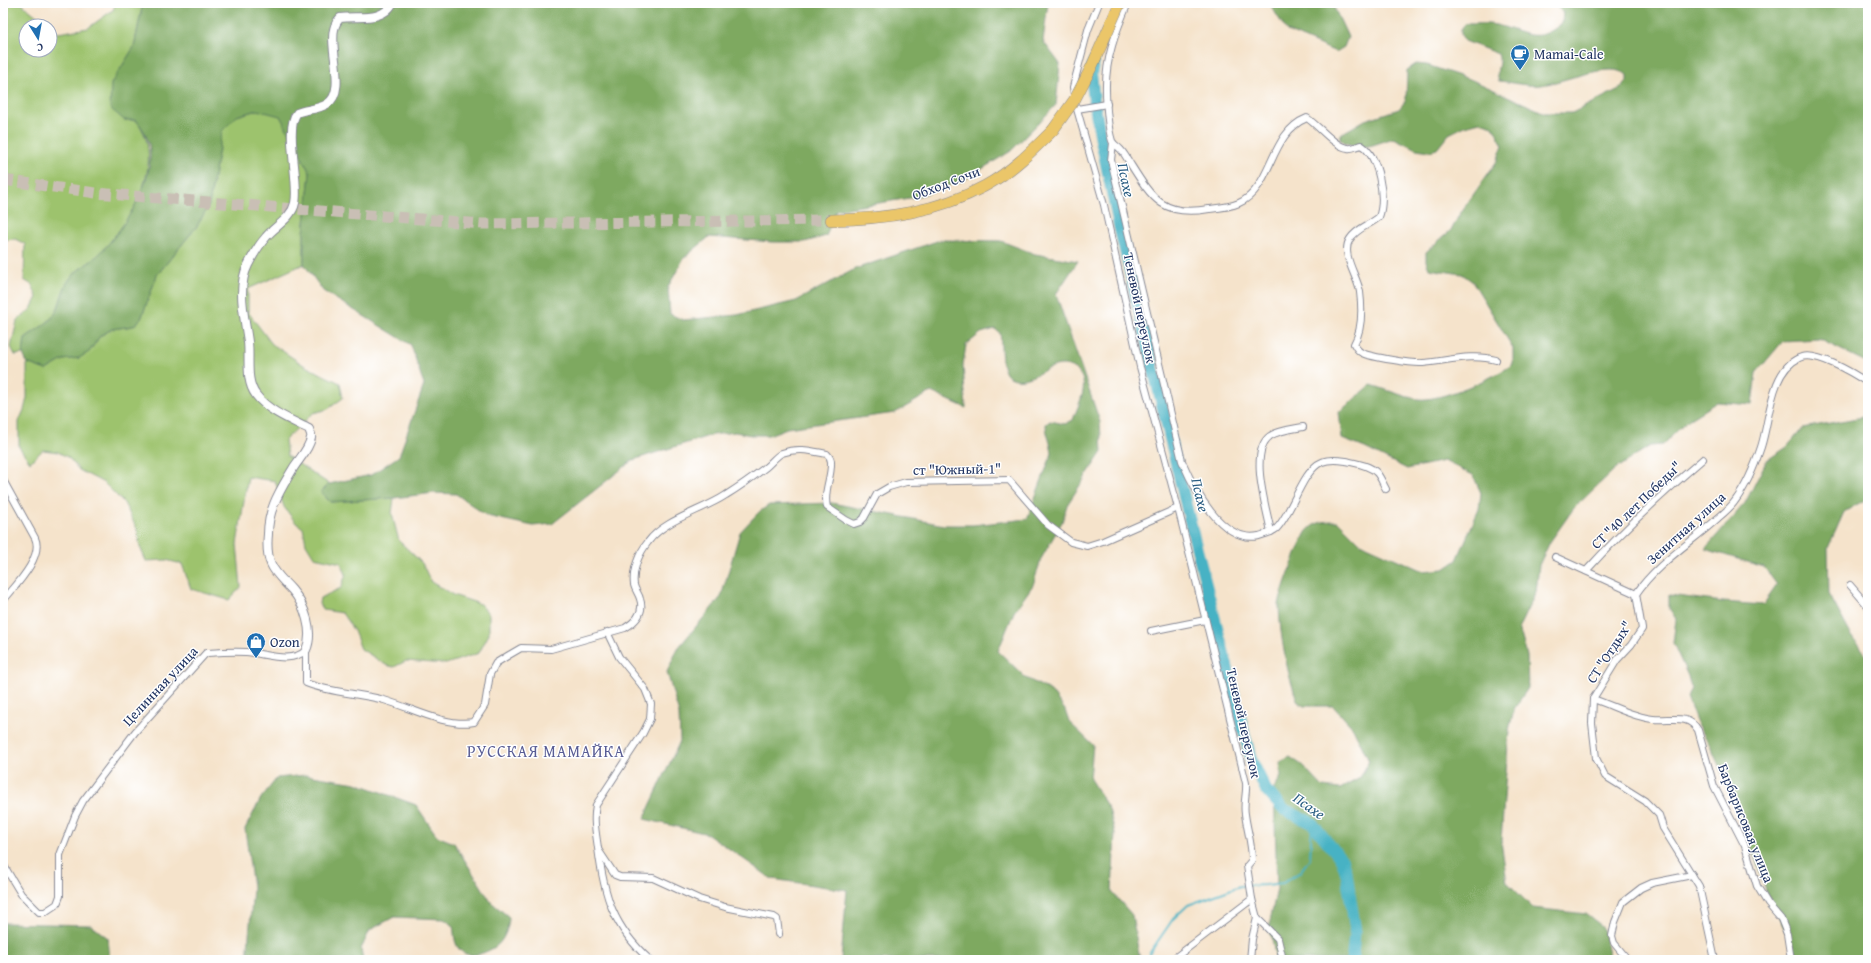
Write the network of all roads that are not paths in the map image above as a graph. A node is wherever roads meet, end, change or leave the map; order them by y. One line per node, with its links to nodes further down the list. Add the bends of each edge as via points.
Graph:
1 (393, 3): 26 (street, via 386,13 363,18 340,18 334,27 334,96 328,103 297,114 293,123 295,204 288,217 265,238 244,275 242,294 248,343 249,380 255,395 267,406 309,429 311,433 307,448 274,504 268,526 267,548 271,564 304,611 309,631)
2 (1099, 3): 6 (street, Теневой переулок, via 1088,30 1073,87)
3 (1120, 3): 8 (highway, Обход Сочи, bridge, via 1075,99 1053,130 1029,154 985,187 936,206 878,218)
4 (1128, 3): 5 (street, via 1110,49)
5 (1107, 104): 6 (street); 7 (street)
6 (1077, 109): 15 (street, Теневой переулок, via 1105,212 1140,367)
7 (1113, 143): 9 (street, via 1124,153 1153,197 1174,210 1190,213 1238,203 1250,197 1262,180 1287,132 1299,121 1307,118 1338,145 1349,148 1361,145 1368,150 1380,178 1382,201 1379,217 1355,232 1347,250 1360,292 1358,338 1354,344 1356,349 1370,356 1421,363 1459,358); 16 (street, via 1111,160 1182,461 1194,488 1208,510 1228,528 1254,537)
8 (831, 220)
9 (1496, 360)
10 (1868, 383): 20 (street, Зенитная улица, via 1836,365 1812,356 1798,358 1784,369 1774,392 1761,447 1735,502 1698,537 1666,561)
11 (1303, 427): 16 (street, via 1276,434 1264,443 1258,466)
12 (1703, 459): 18 (street, СТ "40 лет Победы", via 1621,533)
13 (3, 480): 21 (street, via 38,548 35,559)
14 (1386, 489): 16 (street, via 1371,468 1336,460 1322,462 1309,474 1285,518)
15 (1178, 508): 23 (street, Теневой переулок); 25 (street, ст "Южный-1", via 1087,546 1071,542 1048,526 1009,480 906,482 877,494 864,518 860,522 850,523 827,507 830,457 827,454 797,449 780,454 726,495 664,527 648,541 635,567 634,585 641,600 635,622 625,628)
16 (1271, 532)
17 (1555, 557): 18 (street)
18 (1586, 571): 20 (street)
19 (1850, 585): 22 (street)
20 (1636, 594): 27 (street, СТ "Отдых", via 1642,629 1617,660)
21 (3, 601)
22 (1868, 606)
23 (1205, 620): 24 (street); 31 (street, Теневой переулок, via 1246,783 1245,814 1252,850 1252,860 1247,866)
24 (1151, 631)
25 (607, 632): 26 (street, via 551,649 521,648 509,655 496,664 490,674 485,705 475,721 468,723 422,714 384,700 321,689 306,683); 28 (street, via 619,657 644,689 651,704 650,719 643,733 596,805 593,818)
26 (306, 650): 29 (street, Целинная улица, via 302,654 288,658 248,652 206,653 135,732 83,801 60,855 60,896 57,904 45,912 39,912 21,894)
27 (1593, 699): 30 (street, via 1592,723 1596,758 1605,776 1645,801 1659,815 1663,828); 40 (street, Барбарисовая улица, via 1651,719 1689,720 1694,723 1714,786 1745,846 1757,886 1781,919 1787,934)
28 (598, 849): 33 (street, via 615,875 620,878 653,878 699,899 725,907 774,916 777,919); 34 (street, via 602,880 610,906 633,945)
29 (3, 864)
30 (1692, 875): 38 (street, via 1641,888 1623,902 1612,936); 39 (street, via 1699,886)
31 (1251, 896): 32 (street); 35 (street)
32 (1257, 918): 36 (street); 37 (street, via 1278,939)
33 (779, 934)
34 (650, 960)
35 (1172, 960)
36 (1250, 960)
37 (1283, 960)
38 (1628, 960)
39 (1715, 960)
40 (1791, 960)

